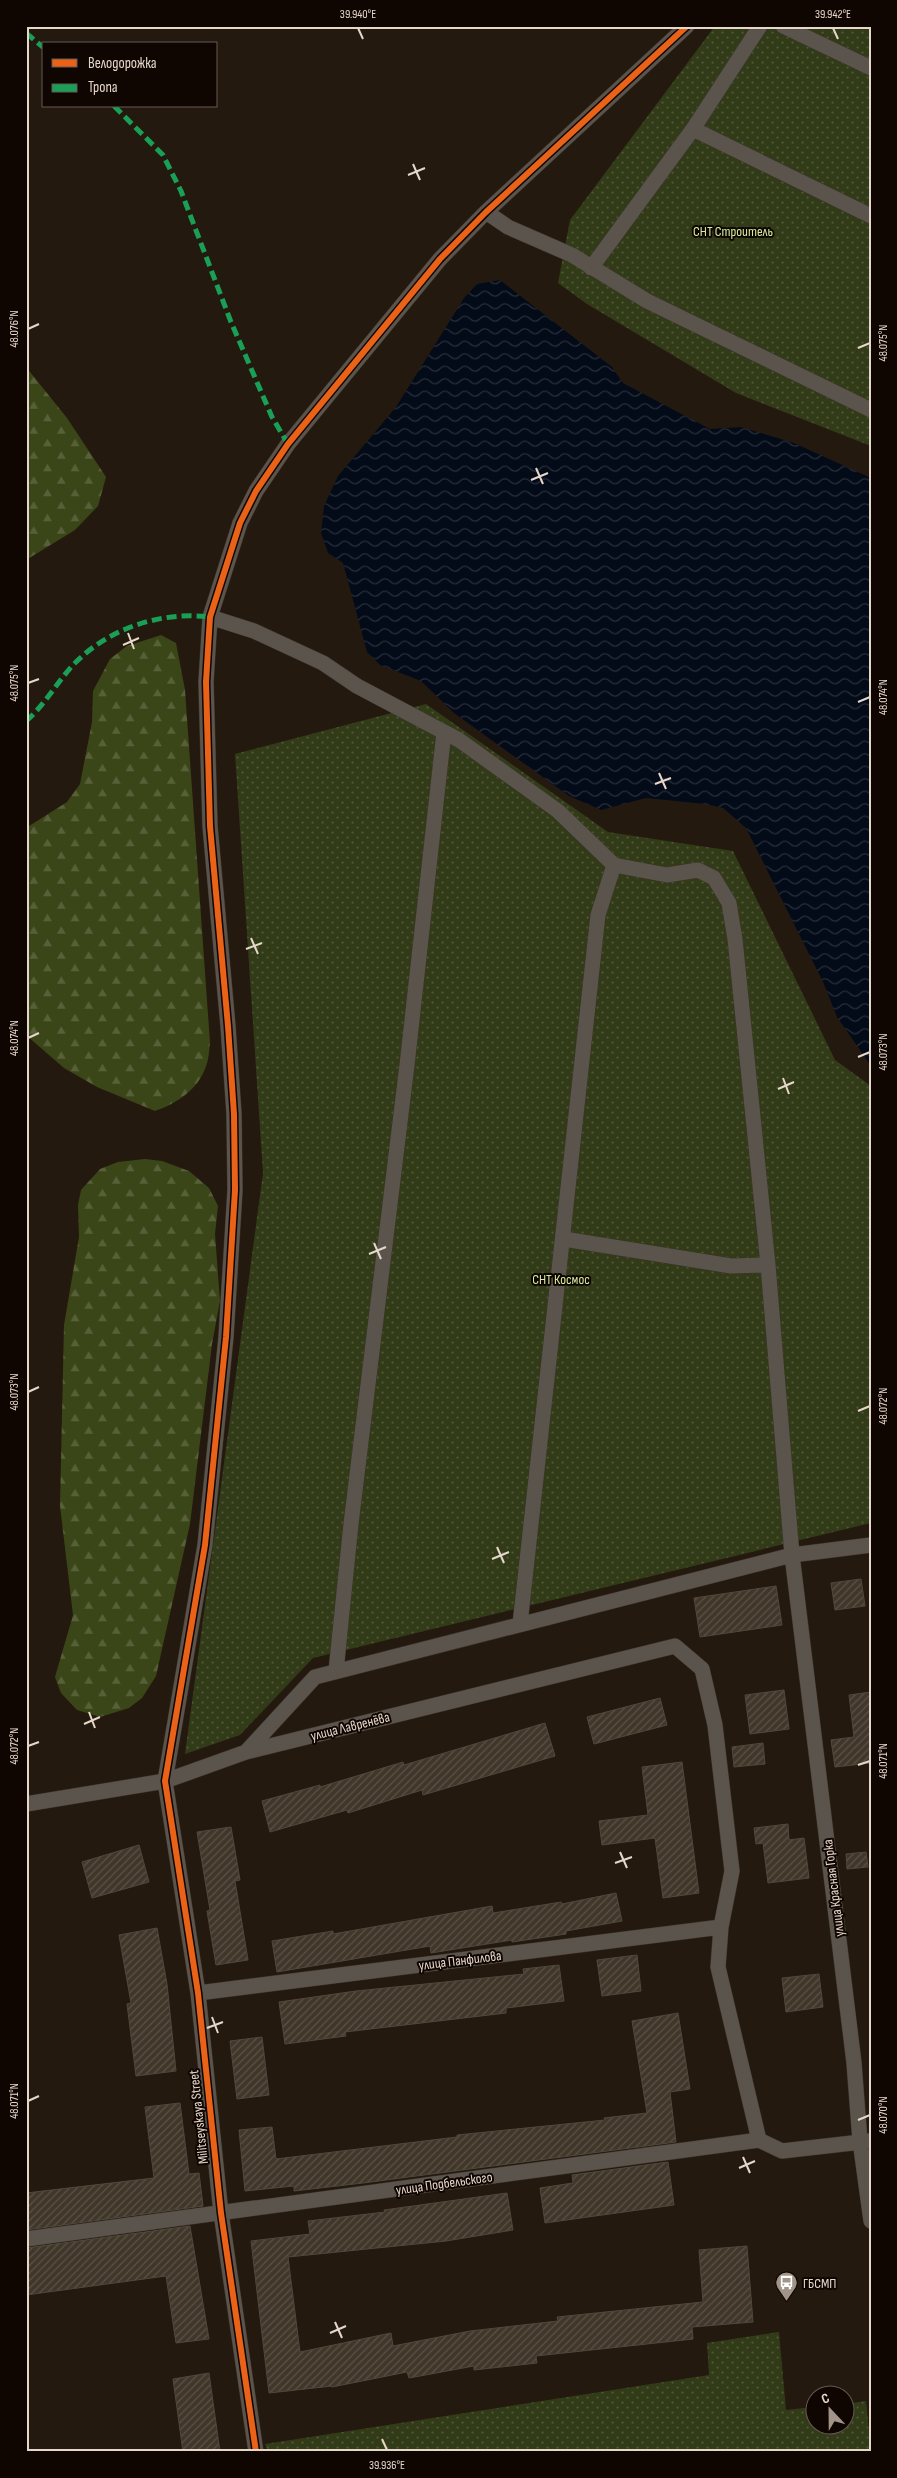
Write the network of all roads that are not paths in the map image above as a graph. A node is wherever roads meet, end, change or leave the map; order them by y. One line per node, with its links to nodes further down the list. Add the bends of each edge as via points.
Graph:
1 (687, 26): 6 (street, Militseyskaya Street)
2 (760, 26): 5 (street)
3 (783, 26): 4 (street)
4 (871, 68)
5 (693, 128): 7 (street); 8 (street)
6 (486, 212): 8 (street, via 508,227 572,255); 10 (street, Militseyskaya Street, via 434,266 288,444 256,491 240,523)
7 (871, 216)
8 (591, 268): 9 (street, via 647,301)
9 (871, 410)
10 (210, 617): 11 (street, via 254,631 323,663 357,686); 20 (street, Militseyskaya Street, via 206,682 210,826 228,1026 235,1190 226,1337 205,1545)
11 (444, 732): 12 (street, via 558,811); 18 (street)
12 (614, 865): 13 (street, via 598,915); 14 (street, улица Красная Горка, via 667,875 698,870 714,878 729,903)
13 (564, 1239): 14 (street, via 730,1266); 17 (street)
14 (768, 1265): 16 (street, улица Красная Горка)
15 (871, 1545): 16 (street)
16 (792, 1555): 17 (street); 25 (street, улица Красная Горка)
17 (520, 1624): 18 (street)
18 (336, 1672): 19 (street, via 315,1677)
19 (246, 1752): 20 (street, улица Лавренёва); 22 (street, улица Лавренёва, via 675,1646 702,1669 715,1725 732,1871)
20 (165, 1781): 21 (street, улица Лавренёва); 23 (street, Militseyskaya Street)
21 (26, 1804)
22 (721, 1927): 23 (street, улица Панфилова); 24 (street, via 718,1967)
23 (198, 1993): 26 (street, Militseyskaya Street)
24 (759, 2140): 25 (street, via 782,2151); 26 (street, улица Подбельского)
25 (866, 2141): 27 (street, улица Красная Горка)
26 (221, 2213): 28 (street, улица Подбельского); 29 (street, Militseyskaya Street)
27 (871, 2222)
28 (26, 2239)
29 (256, 2452)

